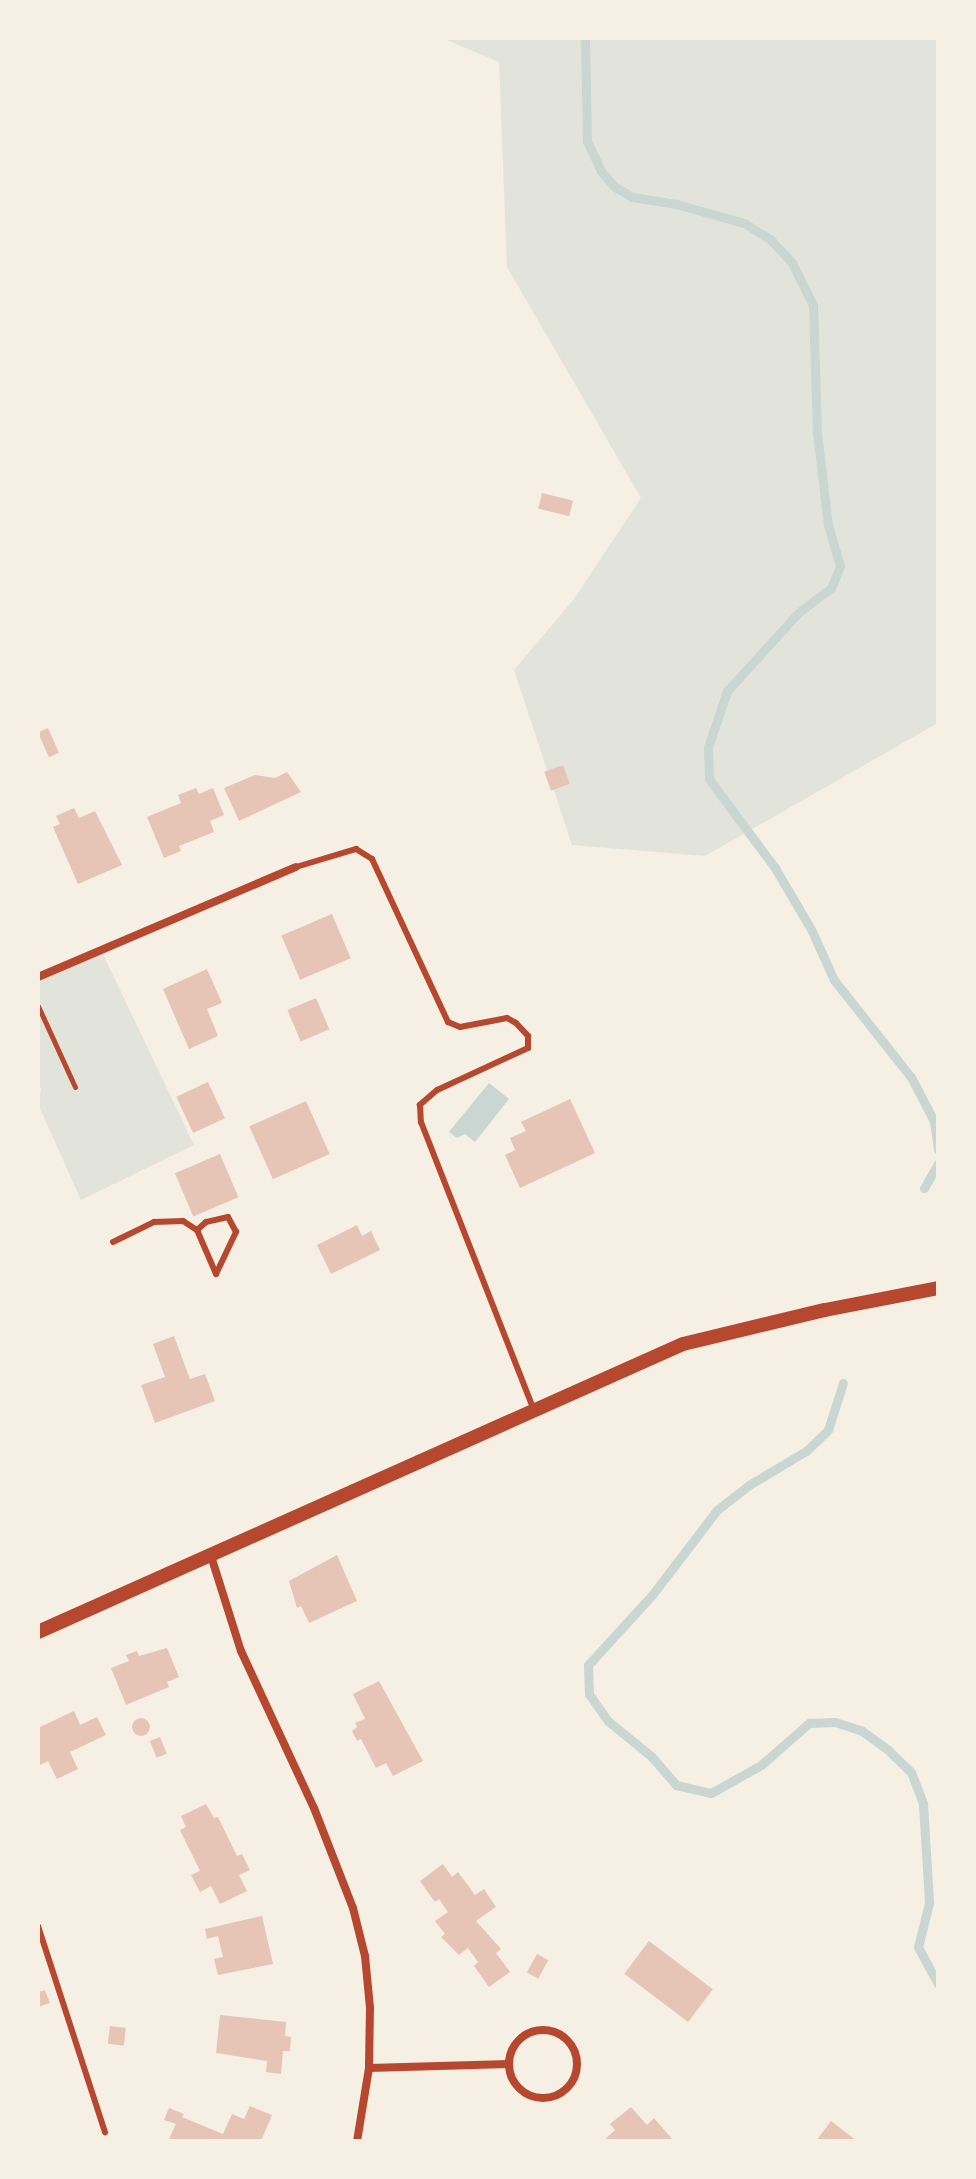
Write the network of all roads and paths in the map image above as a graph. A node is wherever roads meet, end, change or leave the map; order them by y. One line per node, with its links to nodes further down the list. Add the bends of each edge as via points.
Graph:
1 (296, 867): 2 (street); 8 (lane, via 356,849 372,859 448,1022 460,1027 507,1018 528,1036 528,1048 437,1090 420,1105 421,1122)
2 (38, 977)
3 (38, 1006): 4 (path)
4 (75, 1087)
5 (197, 1230): 5 (lane, via 203,1245 216,1274 236,1232 228,1217); 6 (lane, via 183,1221 154,1222)
6 (113, 1242)
7 (938, 1288): 8 (street, via 683,1344)
8 (534, 1411): 9 (street)
9 (211, 1556): 10 (street); 13 (street, via 241,1651 314,1808 353,1908 365,1956)
10 (38, 1632)
11 (38, 1926): 14 (lane)
12 (509, 2064): 12 (street, via 520,2090 541,2098 563,2092 577,2062 569,2042 538,2030 519,2040); 13 (street)
13 (369, 2068): 15 (street)
14 (105, 2132)
15 (357, 2141)

